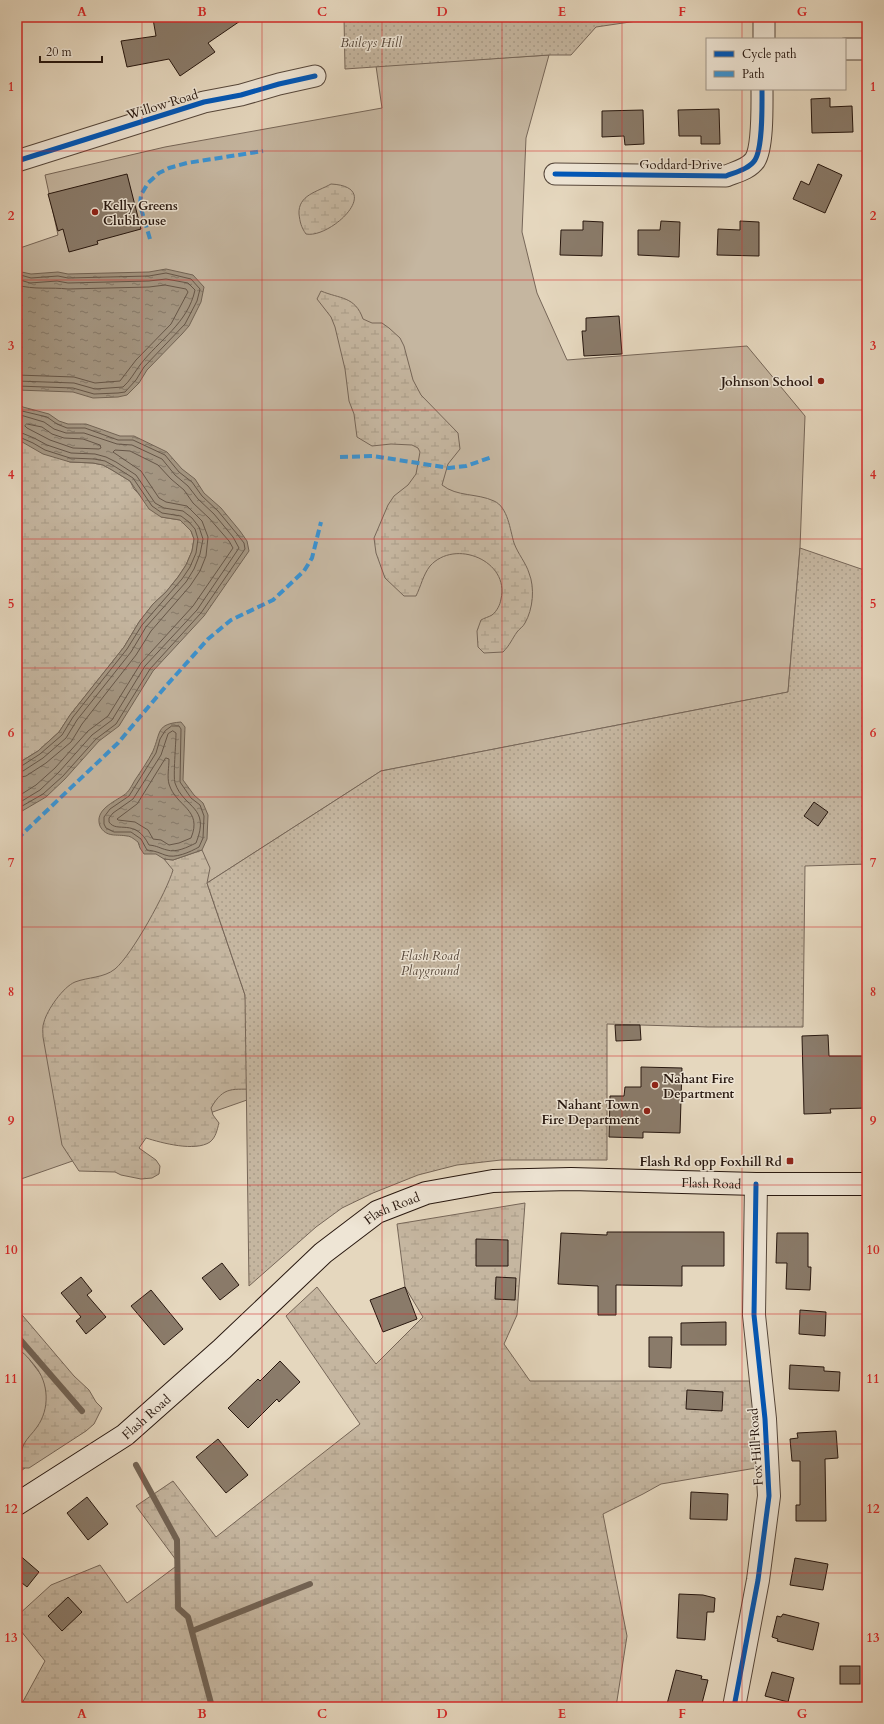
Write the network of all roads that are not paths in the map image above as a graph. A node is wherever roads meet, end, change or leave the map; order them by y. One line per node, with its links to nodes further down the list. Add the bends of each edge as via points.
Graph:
1 (764, 17): 2 (street)
2 (764, 38)
3 (846, 49): 4 (street)
4 (867, 49)
5 (315, 76): 7 (street, Willow Road, via 204,102)
6 (762, 90): 8 (street, Goddard Drive, via 760,145 755,160 745,169 726,176)
7 (17, 161)
8 (555, 174)
9 (756, 1184): 10 (main road, Flash Road); 11 (main road, Flash Road, via 571,1179 493,1180 426,1193 377,1212 323,1253 125,1436); 12 (main road, Fox Hill Road, via 754,1315 765,1419 769,1496 758,1580)
10 (867, 1184)
11 (17, 1504)
12 (734, 1707)

